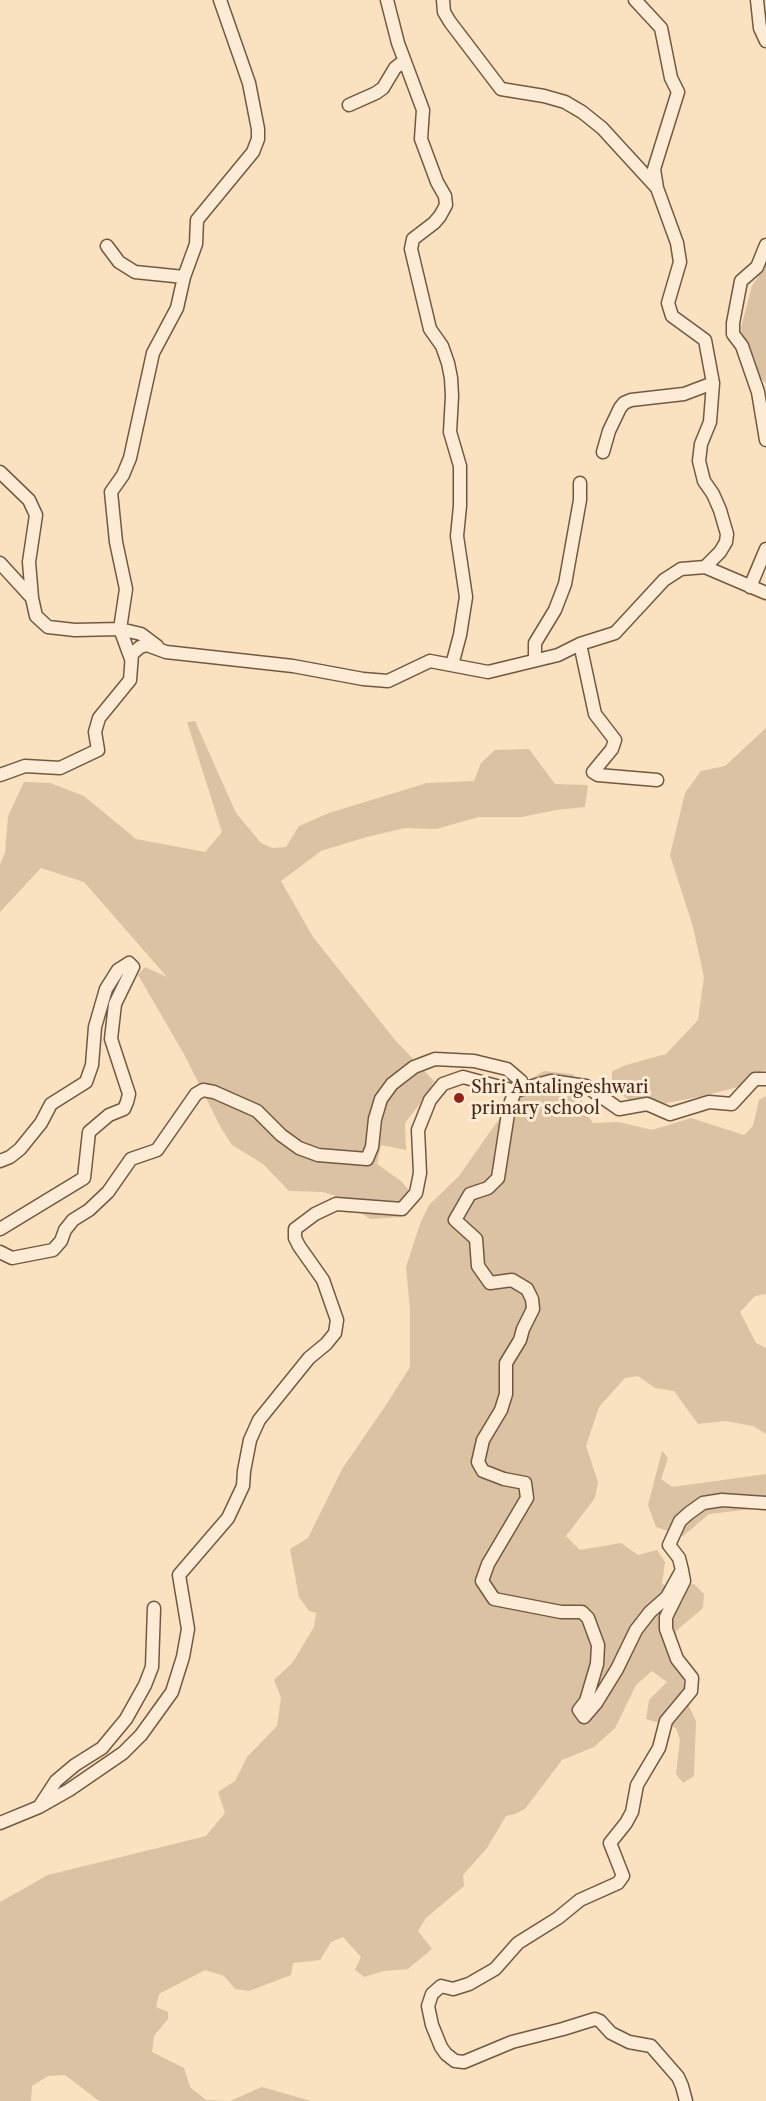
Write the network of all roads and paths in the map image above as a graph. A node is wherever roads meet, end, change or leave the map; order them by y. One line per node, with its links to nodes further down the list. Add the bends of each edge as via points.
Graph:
1 (220, 0): 12 (street, via 249,83 258,139 253,152 197,220 196,244)
2 (387, 0): 7 (street)
3 (443, 0): 9 (street, via 450,22 501,89 565,102 582,112)
4 (634, 0): 9 (street, via 662,28 670,78 678,92 654,169)
5 (757, 0): 6 (street, via 760,28)
6 (766, 41)
7 (404, 61): 8 (street, via 383,88); 29 (street, via 423,110 421,139 446,205 434,224 413,239 411,249 430,329 448,363 452,396 450,432 460,466 457,536 466,597)
8 (349, 105)
9 (657, 188): 13 (street, via 680,262 668,303 672,316 705,340)
10 (766, 245): 14 (street, via 757,267 741,281 733,323 733,334 742,346 758,392)
11 (108, 246): 12 (street, via 119,262 135,272)
12 (184, 277): 24 (street, via 177,308 153,353 130,458 111,492 126,590)
13 (713, 382): 15 (street, via 684,394 624,403); 20 (street, via 710,422 699,461 727,534 720,552)
14 (766, 440)
15 (603, 452)
16 (0, 472): 23 (street, via 29,500 36,515 29,562)
17 (580, 483): 28 (street, via 564,585 555,610 535,643)
18 (766, 549): 21 (street)
19 (0, 563): 23 (street)
20 (705, 567): 21 (street); 25 (street, via 681,569 664,580 615,633)
21 (750, 587): 22 (street)
22 (766, 593)
23 (32, 598): 24 (street, via 36,616 48,627)
24 (120, 629): 26 (street, via 141,634); 27 (street)
25 (580, 644): 28 (street); 31 (street, via 595,714 615,740 593,772)
26 (166, 652): 27 (street, via 147,645 140,647); 29 (street, via 388,681 430,661)
27 (131, 659): 30 (street, via 130,680 99,718 95,732 98,750 60,768 25,766)
28 (536, 660): 29 (street, via 488,672)
29 (452, 664)
30 (0, 775)
31 (657, 780)
32 (766, 1078): 33 (street, via 755,1078 732,1104 709,1102 670,1114 647,1104 619,1109 586,1086 551,1081)
33 (515, 1091): 36 (street, via 521,1081 507,1069 474,1061 435,1059 414,1067 392,1084 381,1099 367,1159 318,1155 299,1148 257,1111 203,1090 196,1094 157,1150 131,1159 108,1192 73,1220 53,1250 12,1258); 38 (street, via 498,1178 488,1188 470,1194 455,1220 476,1239 478,1266 490,1283 512,1280 527,1289 533,1309 506,1363 506,1394 483,1440 478,1462 483,1471 525,1483 526,1498 482,1581 494,1599 561,1612 582,1612 588,1618 598,1645 597,1664 586,1701 579,1710 584,1717 617,1669 636,1630 668,1597); 40 (street, via 463,1077 443,1084 430,1100 418,1130 420,1173 416,1193 402,1209 336,1204 295,1229 299,1246 323,1280 337,1320 335,1333 309,1358 259,1420 250,1440 243,1486 228,1518 179,1575 188,1629 172,1692 141,1736 112,1762)
34 (0, 1161): 35 (street, via 20,1149 51,1104 86,1082 106,989 118,969 129,963 133,967 114,1004 111,1039 129,1094 128,1102 89,1132 84,1178)
35 (0, 1229)
36 (0, 1252)
37 (766, 1503): 38 (street, via 722,1500 703,1503 689,1513 680,1521 669,1545)
38 (682, 1570): 42 (street, via 684,1581 666,1617 666,1629 677,1659 692,1678 691,1691 666,1721 659,1748 637,1785 632,1812 610,1843 623,1876 618,1883 580,1900 518,1943 495,1969 470,1984 453,1989 441,1986 432,1994 428,2006 441,2048 455,2061 464,2062 512,2042 595,2019 610,2033 651,2046 678,2077)
39 (154, 1608): 40 (street, via 152,1667 126,1719 102,1748 56,1781)
40 (39, 1807): 41 (street)
41 (0, 1823)
42 (686, 2101)

